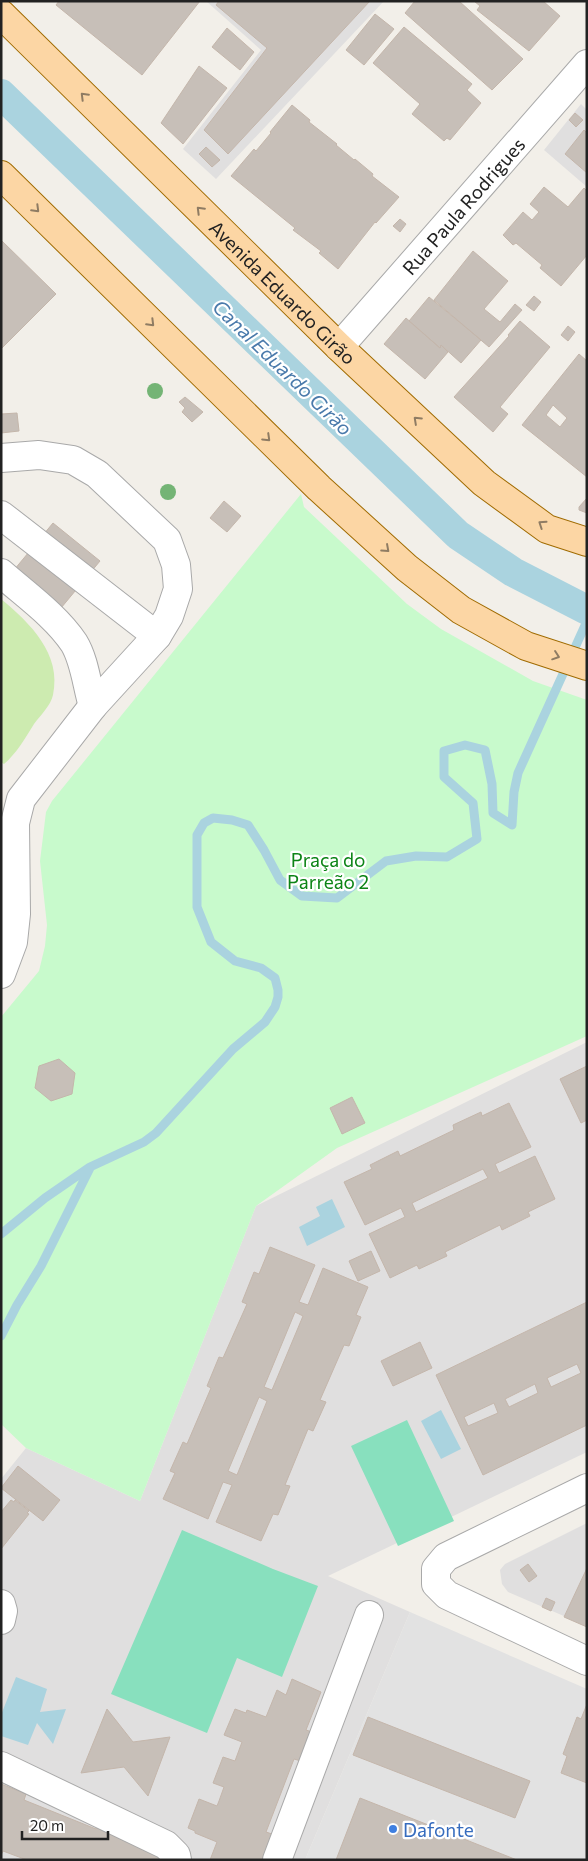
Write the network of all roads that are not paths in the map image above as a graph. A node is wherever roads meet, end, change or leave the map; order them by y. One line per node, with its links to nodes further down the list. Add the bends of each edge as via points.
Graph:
1 (4, 1): 2 (street)
2 (1, 5)
3 (1, 14): 6 (main road, Avenida Eduardo Girão, one-way to 3)
4 (587, 64): 6 (street, Rua Paula Rodrigues)
5 (1, 175): 12 (main road, one-way to 12, via 285,455 400,562 461,610 526,646)
6 (339, 347): 9 (main road, Avenida Eduardo Girão, one-way to 6, via 547,529 484,483)
7 (1, 458): 11 (street, via 39,455 73,460 97,474 167,540 176,565 178,589 170,616)
8 (1, 516): 11 (street)
9 (587, 542)
10 (1, 573): 13 (street, via 56,621 74,644)
11 (157, 636): 13 (street)
12 (587, 666)
13 (93, 706): 14 (street)
14 (11, 802): 15 (street, via 15,822 16,914 13,942)
15 (1, 974)
16 (587, 1488): 20 (street, via 446,1556 436,1568 436,1584 447,1595)
17 (1, 1604): 19 (street)
18 (369, 1615): 23 (street)
19 (1, 1620)
20 (587, 1661)
21 (1, 1766): 22 (street, via 166,1845)
22 (177, 1860)
23 (277, 1860)

